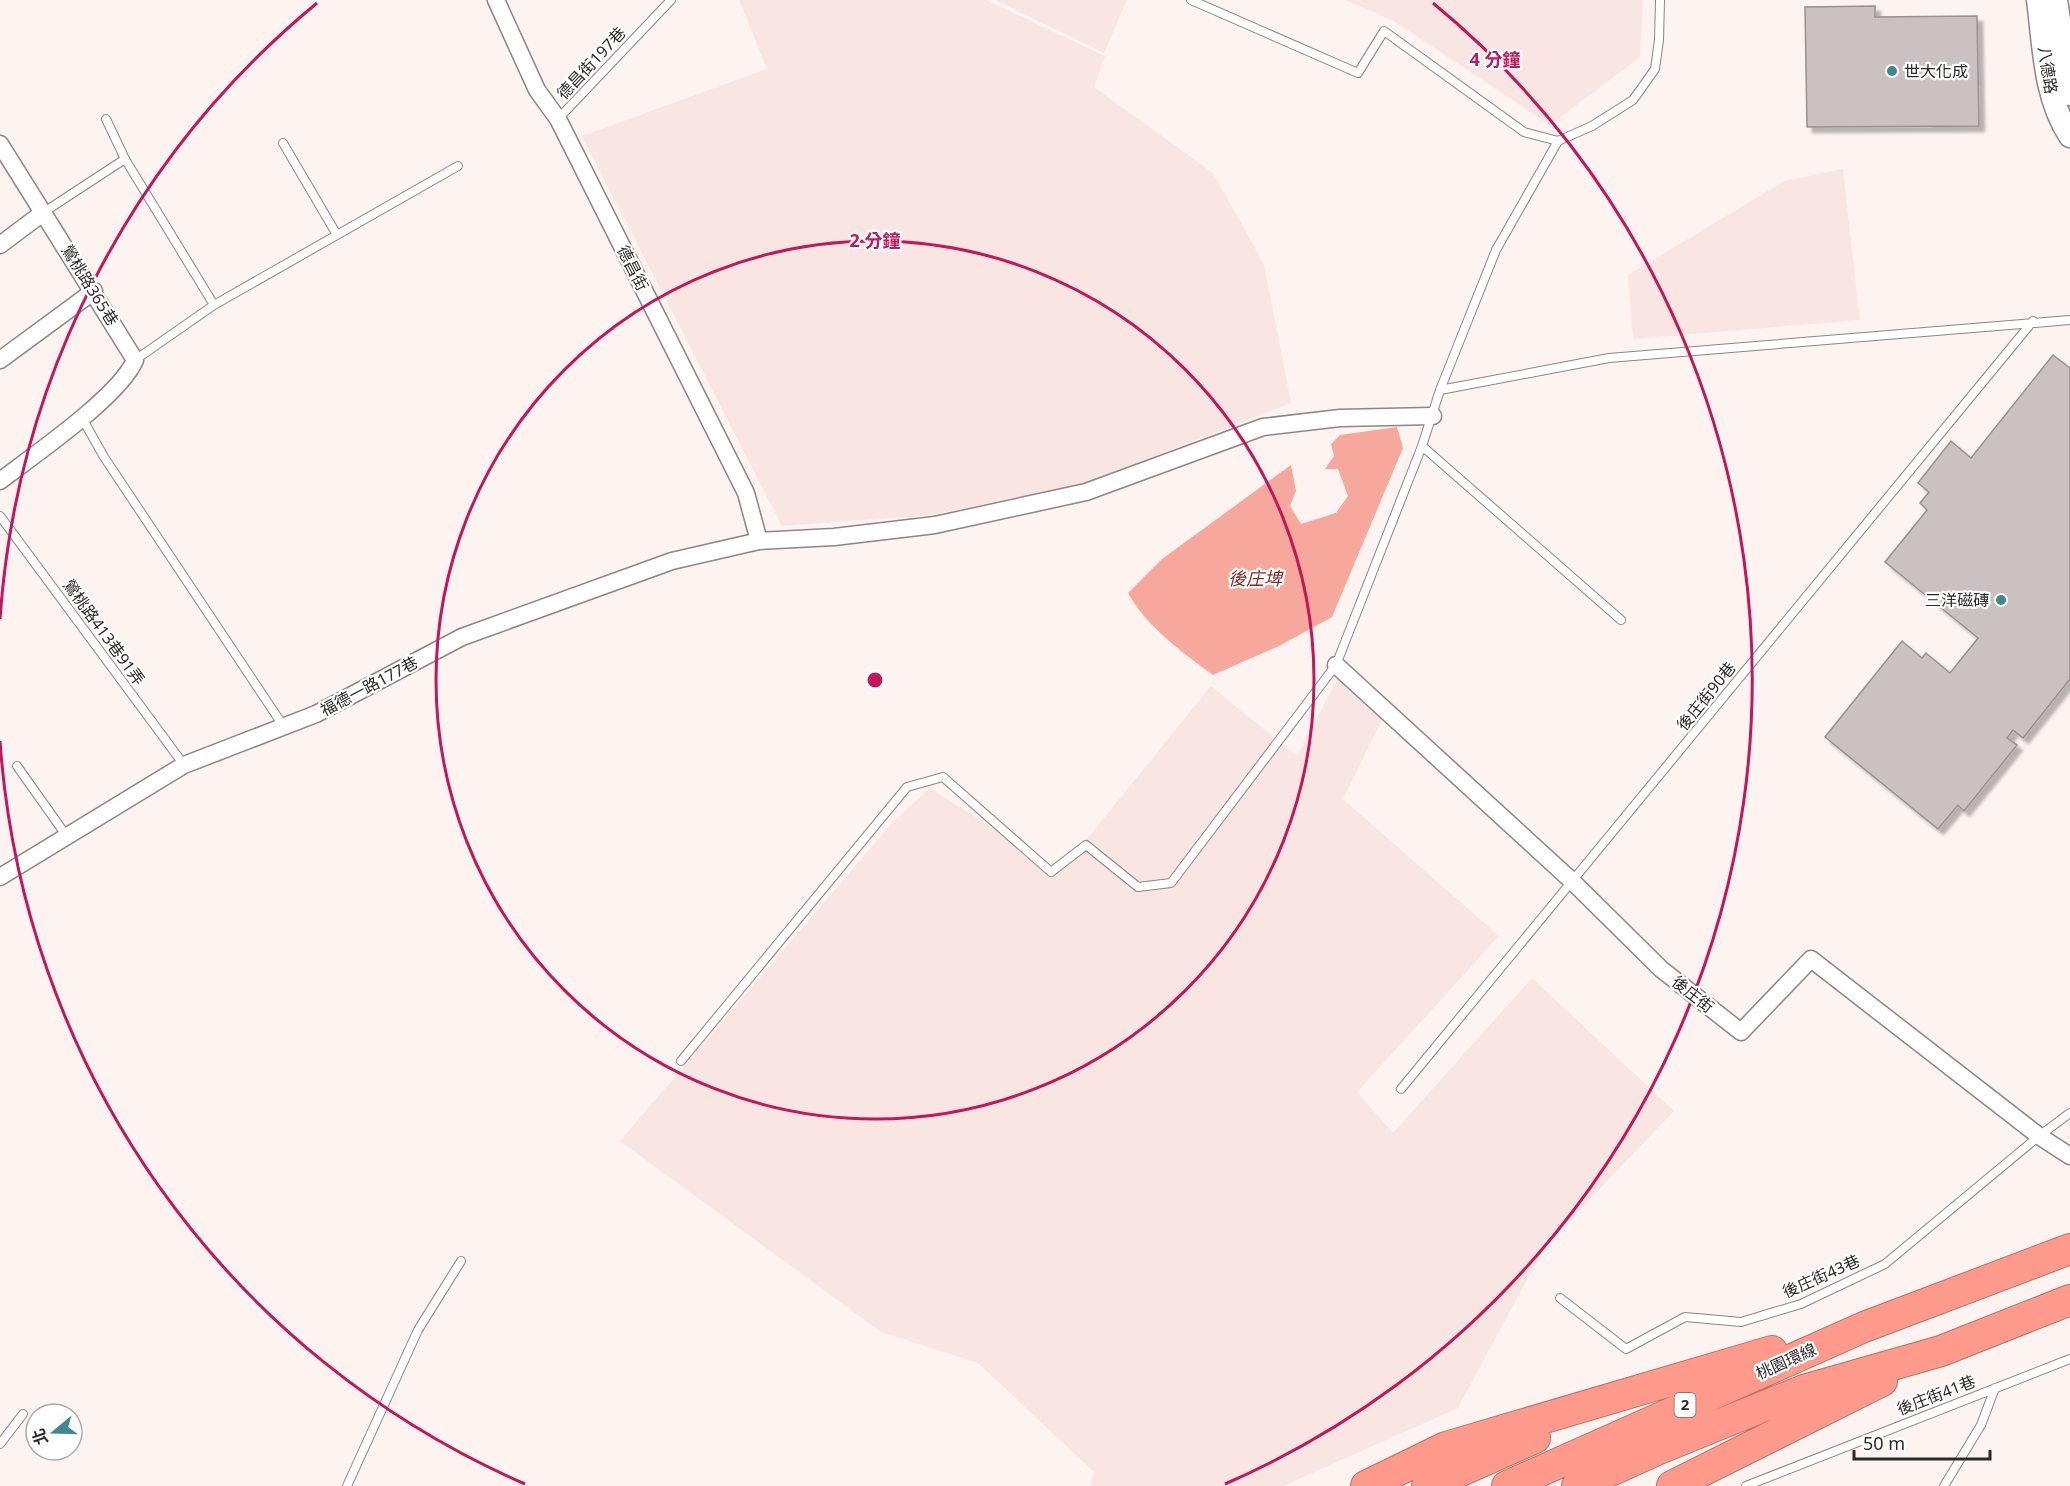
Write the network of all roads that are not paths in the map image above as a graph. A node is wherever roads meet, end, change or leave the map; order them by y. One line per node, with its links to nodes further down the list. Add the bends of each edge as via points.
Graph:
1 (496, 0): 9 (street, 德昌街, via 537,90)
2 (671, 0): 9 (lane, 德昌街197巷)
3 (1191, 0): 11 (lane, via 1358,74 1384,31 1524,132)
4 (1660, 0): 11 (lane, via 1655,69 1633,100 1592,126)
5 (2038, 0): 10 (main road, 八德路, via 2050,92)
6 (2056, 0): 7 (main road, 八德路)
7 (2070, 94)
8 (106, 119): 14 (lane)
9 (558, 119): 31 (street, 德昌街, via 746,493)
10 (2070, 136)
11 (1558, 141): 25 (lane, via 1496,250)
12 (284, 143): 17 (lane)
13 (0, 144): 16 (street, 鶯桃路365巷)
14 (125, 159): 16 (lane); 20 (lane)
15 (458, 166): 17 (lane)
16 (44, 212): 18 (street); 19 (street, 鶯桃路365巷)
17 (338, 235): 20 (lane)
18 (0, 245)
19 (94, 291): 23 (street); 24 (street, 鶯桃路365巷)
20 (214, 305): 24 (lane)
21 (2070, 320): 22 (lane)
22 (2033, 321): 25 (lane, via 1609,358); 39 (lane, 後庄街90巷)
23 (0, 360)
24 (135, 360): 27 (street, via 130,373)
25 (1440, 390): 26 (lane)
26 (1433, 416): 28 (lane); 31 (street, 福德一路177巷, via 1340,418 1263,427 1086,492 935,525)
27 (82, 418): 29 (street); 34 (lane)
28 (1422, 446): 32 (lane); 33 (lane)
29 (0, 481)
30 (0, 516): 35 (lane, 鶯桃路413巷91弄)
31 (759, 541): 34 (street, 福德一路177巷, via 672,561 462,637)
32 (1620, 620)
33 (1336, 665): 39 (street, 後庄街); 40 (lane, via 1171,883 1138,887 1086,845 1051,872 944,777 907,787)
34 (284, 727): 35 (street, 福德一路177巷)
35 (184, 765): 37 (street, 福德一路177巷)
36 (17, 766): 37 (lane)
37 (68, 838): 38 (street, 福德一路177巷)
38 (0, 877)
39 (1573, 882): 41 (lane, 後庄街90巷); 43 (street, 後庄街, via 1661,969 1741,1032 1811,959)
40 (681, 1061)
41 (1401, 1089)
42 (2070, 1113): 43 (lane)
43 (2039, 1136): 44 (street, 後庄街); 47 (lane, 後庄街43巷, via 1885,1264 1802,1304 1740,1322 1685,1317 1626,1349)
44 (2070, 1156)
45 (2070, 1249): 49 (highway, 桃園環線 / 2)
46 (461, 1261): 56 (lane, via 418,1330)
47 (1560, 1298)
48 (2070, 1300): 50 (highway, 桃園環線 / 2)
49 (1864, 1327): 53 (highway, via 1712,1366); 59 (highway, 桃園環線 / 2)
50 (1941, 1351): 60 (highway, 桃園環線 / 2, via 1803,1390); 61 (highway)
51 (2070, 1359): 52 (lane, 後庄街41巷)
52 (1995, 1388): 62 (lane, 後庄街41巷); 63 (lane, via 1981,1425)
53 (1633, 1392): 57 (highway, via 1446,1447); 58 (highway)
54 (23, 1414): 55 (lane)
55 (0, 1444)
56 (347, 1486)
57 (1366, 1486)
58 (1427, 1486)
59 (1507, 1486)
60 (1577, 1486)
61 (1672, 1486)
62 (1746, 1486)
63 (1944, 1486)

